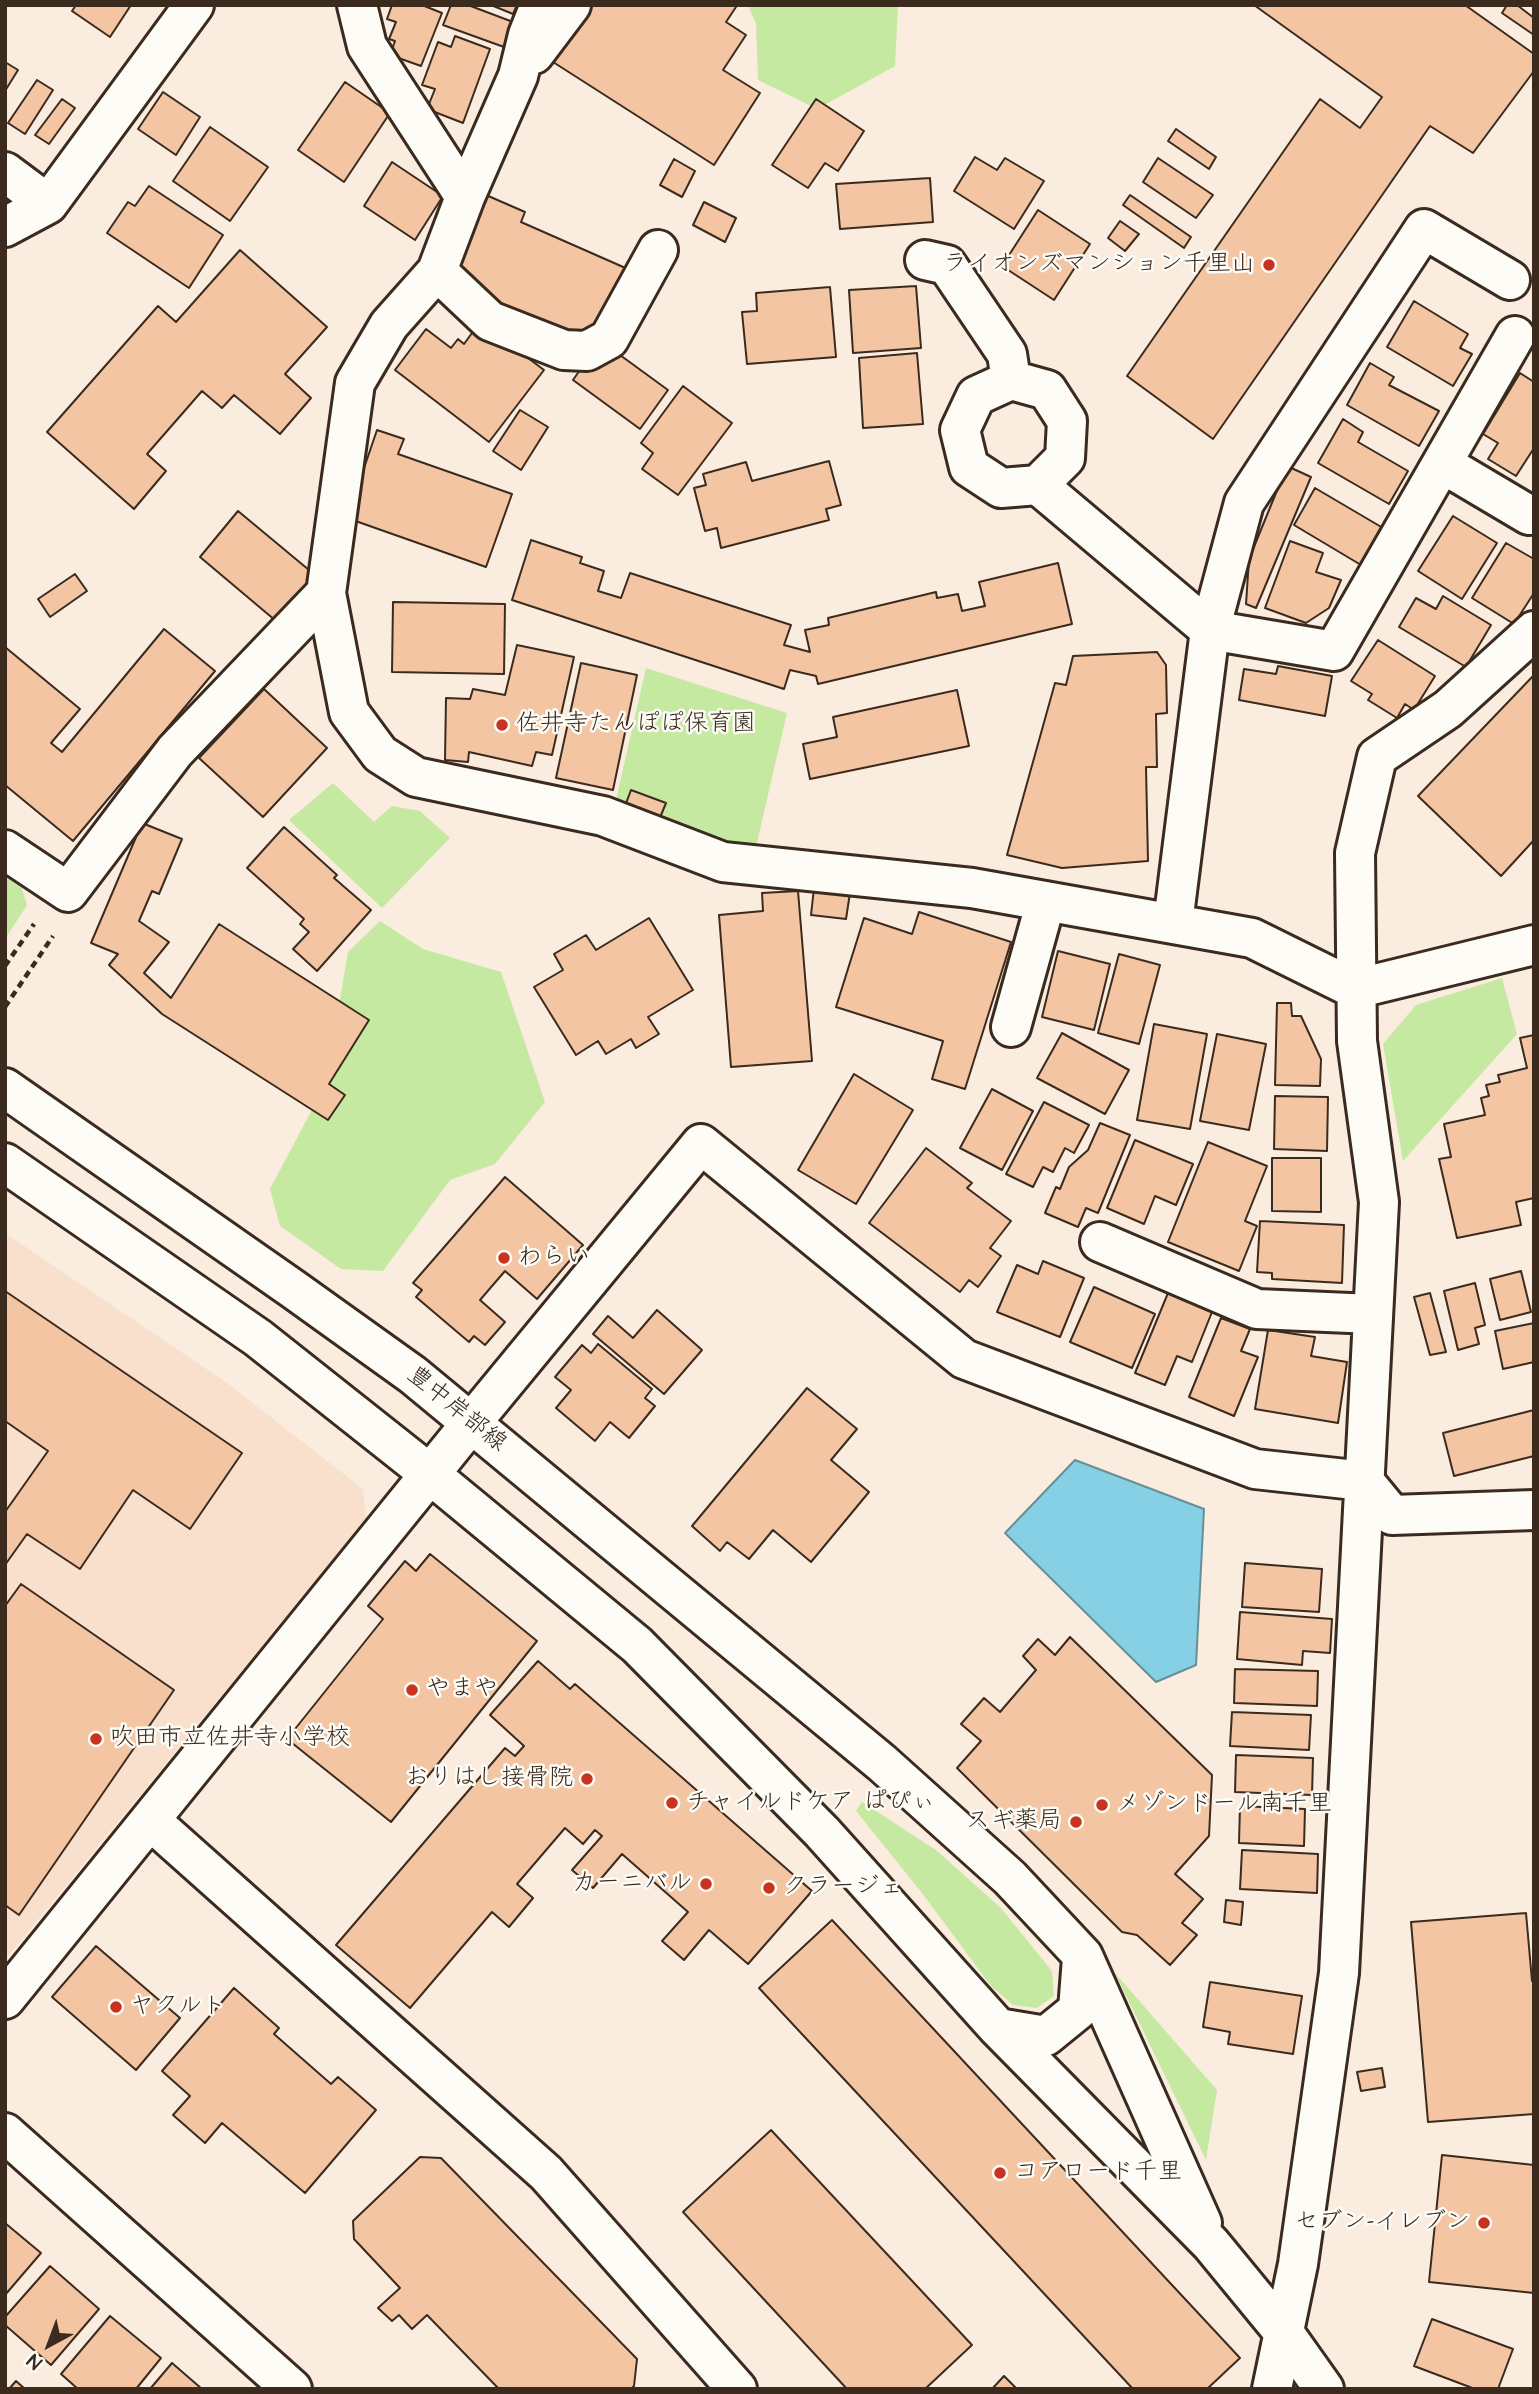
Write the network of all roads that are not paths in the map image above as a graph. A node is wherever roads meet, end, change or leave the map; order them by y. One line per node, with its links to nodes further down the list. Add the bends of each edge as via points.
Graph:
1 (194, 5): 8 (street)
2 (357, 5): 7 (street, via 367,46)
3 (540, 5): 5 (street)
4 (571, 5): 5 (street)
5 (518, 76): 7 (street)
6 (5, 172): 8 (street)
7 (465, 197): 12 (street)
8 (48, 204): 9 (street)
9 (5, 227)
10 (658, 250): 12 (street, via 609,339 586,351 564,350 490,321)
11 (925, 260): 15 (street, via 947,265 1007,354)
12 (437, 271): 19 (street, via 390,324 355,383)
13 (1510, 280): 20 (street, via 1424,229 1244,503)
14 (1515, 336): 16 (street)
15 (1011, 380): 17 (street, via 1046,390 1068,421 1065,458); 17 (street, via 976,396 960,430 966,455 970,467 1001,488)
16 (1443, 464): 18 (street); 20 (street, via 1334,651)
17 (1038, 485): 20 (street)
18 (1529, 515)
19 (326, 593): 22 (street, via 175,751 68,892); 23 (street, via 349,712 380,754 416,777 603,816 723,862 972,888)
20 (1210, 630): 24 (street)
21 (1534, 631): 26 (street, via 1448,709 1377,757 1355,853)
22 (5, 850)
23 (1046, 901): 24 (street); 27 (street)
24 (1173, 923): 26 (street, via 1252,938)
25 (1534, 945): 26 (street)
26 (1355, 989): 31 (street, via 1357,1041 1379,1202)
27 (1011, 1027)
28 (5, 1088): 32 (street, 豊中岸部線, via 293,1289)
29 (5, 1163): 33 (street, via 258,1338)
30 (1100, 1242): 31 (street, via 1257,1309)
31 (1373, 1314): 34 (street)
32 (472, 1422): 33 (street); 34 (street, via 701,1144 964,1359 1255,1469); 37 (street, 豊中岸部線, via 882,1763 1010,1878)
33 (431, 1475): 36 (street); 39 (street, via 637,1645 822,1832)
34 (1364, 1481): 35 (street, via 1392,1515); 42 (street, via 1339,1973)
35 (1534, 1510)
36 (151, 1821): 38 (street); 44 (street, via 546,2173)
37 (1083, 1956): 39 (street, via 1078,2010 1046,2036); 41 (street, 豊中岸部線)
38 (5, 1999)
39 (998, 2028): 41 (street)
40 (5, 2133): 43 (street)
41 (1211, 2244): 42 (street)
42 (1285, 2334): 45 (street); 46 (street)
43 (292, 2389)
44 (737, 2389)
45 (1272, 2389)
46 (1324, 2389)

